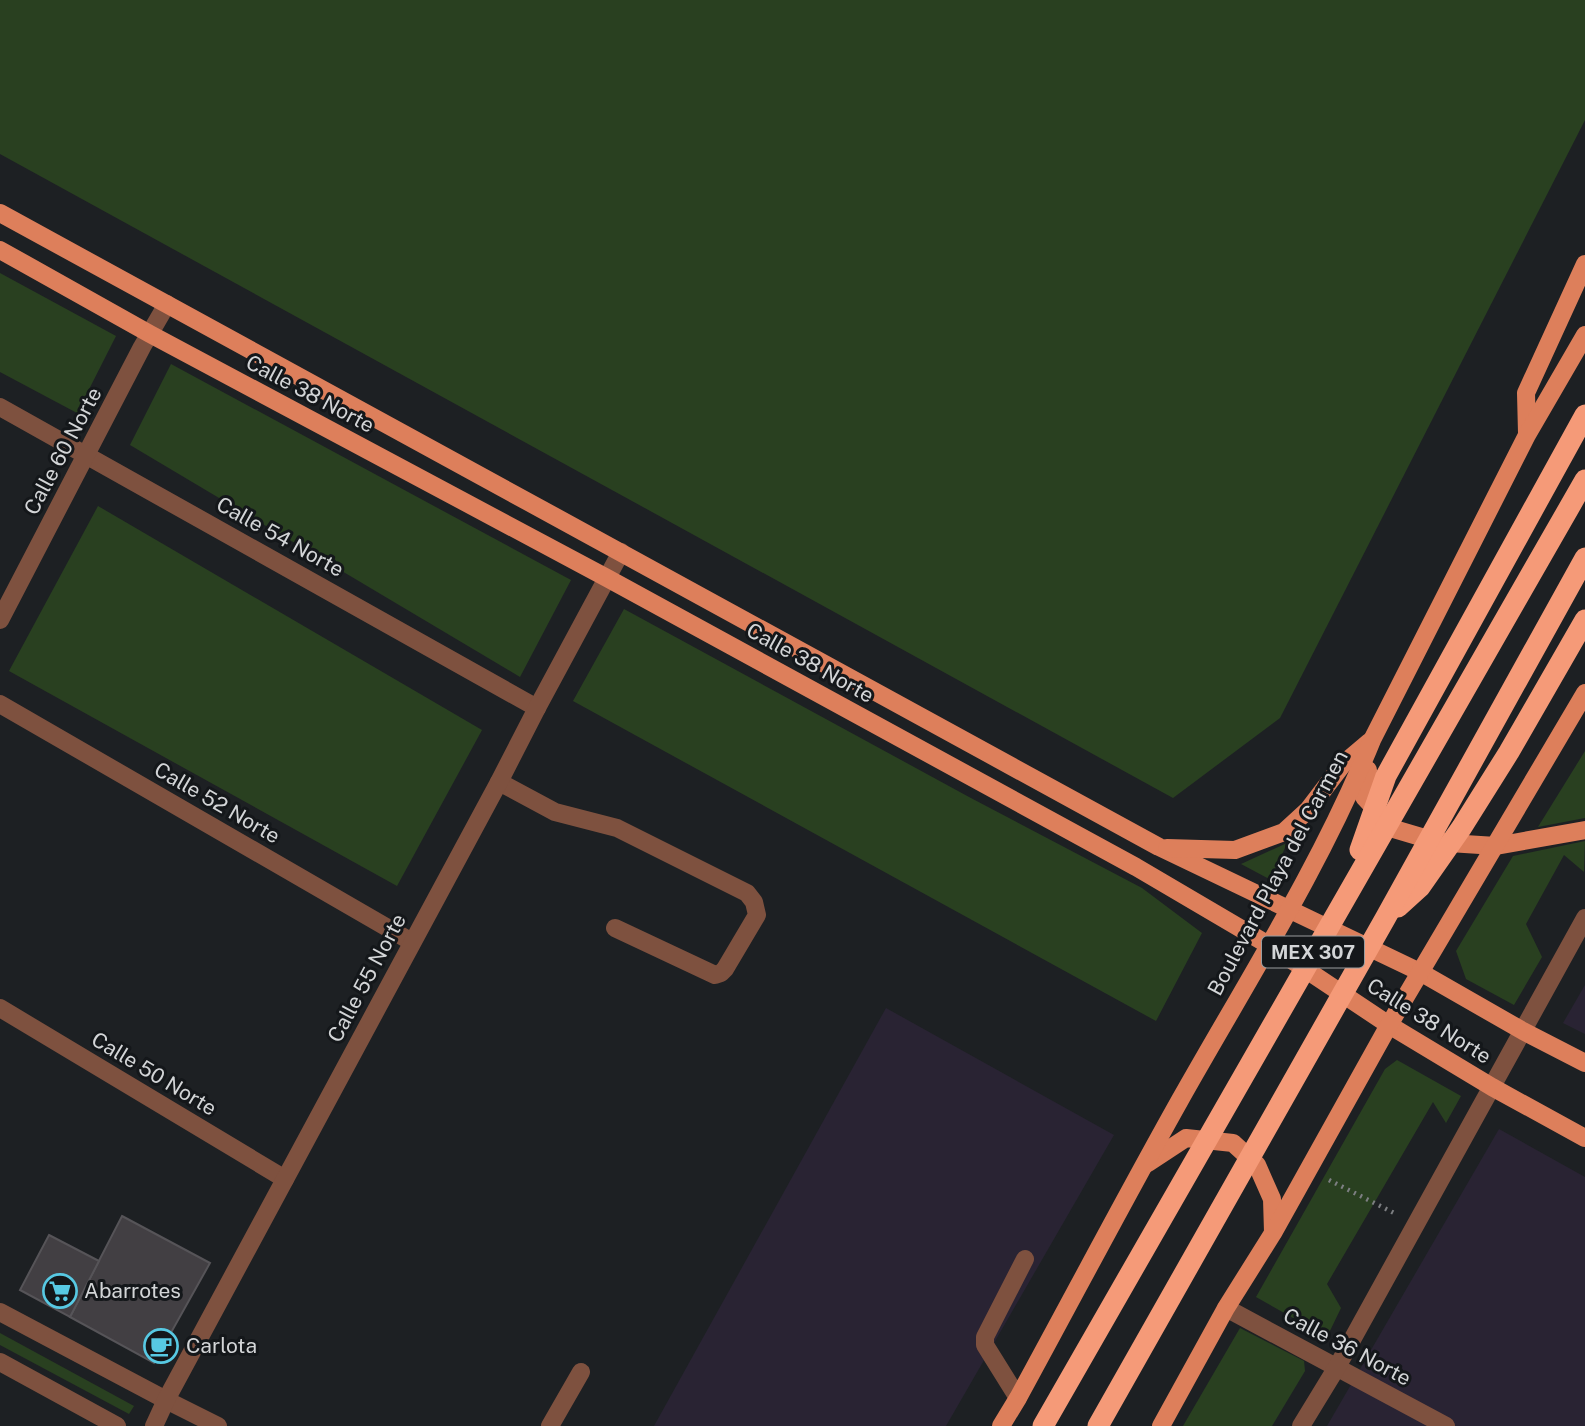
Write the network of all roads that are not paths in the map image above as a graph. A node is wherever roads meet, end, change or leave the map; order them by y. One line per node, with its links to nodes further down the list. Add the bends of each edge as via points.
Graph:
1 (0, 213): 4 (main road, Calle 38 Norte)
2 (0, 250): 5 (main road, Calle 38 Norte)
3 (1585, 264): 9 (main road, via 1526,393)
4 (167, 304): 5 (street, Calle 60 Norte); 12 (main road, Calle 38 Norte)
5 (150, 334): 10 (street, Calle 60 Norte); 14 (main road, Calle 38 Norte)
6 (1585, 335): 9 (main road, Boulevard Playa del Carmen)
7 (0, 407): 10 (street, Calle 54 Norte)
8 (1585, 415): 25 (highway, bridge, via 1386,776)
9 (1527, 435): 20 (main road, Boulevard Playa del Carmen)
10 (87, 455): 15 (street, Calle 60 Norte); 19 (street, Calle 54 Norte)
11 (1585, 480): 25 (highway, MEX 307, bridge)
12 (621, 552): 14 (street, Calle 55 Norte); 24 (main road, Calle 38 Norte)
13 (1585, 558): 27 (highway, MEX 307, bridge)
14 (607, 578): 19 (street, Calle 55 Norte); 31 (main road, Calle 38 Norte)
15 (0, 620)
16 (1585, 620): 27 (highway, bridge, via 1462,827 1420,887)
17 (1585, 693): 23 (main road)
18 (0, 704): 30 (street, Calle 52 Norte)
19 (537, 708): 21 (street, Calle 55 Norte)
20 (1372, 740): 23 (main road, via 1364,797 1394,829 1449,843); 24 (main road, via 1343,764 1308,810 1284,832 1235,850); 26 (main road, Boulevard Playa del Carmen, via 1353,788)
21 (499, 782): 29 (street, via 555,812 617,828 747,893 757,915 725,969 715,975); 30 (street, Calle 55 Norte)
22 (1585, 830): 23 (main road)
23 (1496, 846): 32 (main road)
24 (1159, 847): 26 (main road, Calle 38 Norte)
25 (1342, 902): 55 (highway, MEX 307, bridge)
26 (1289, 910): 31 (main road, Boulevard Playa del Carmen); 32 (main road, Calle 38 Norte)
27 (1386, 917): 56 (highway, MEX 307, bridge)
28 (1585, 918): 35 (street)
29 (615, 928)
30 (412, 942): 40 (street, Calle 55 Norte)
31 (1270, 945): 34 (main road, Calle 38 Norte); 39 (main road, Boulevard Playa del Carmen)
32 (1420, 972): 34 (main road); 35 (main road, Calle 38 Norte)
33 (0, 1008): 40 (street, Calle 50 Norte)
34 (1390, 1025): 37 (main road, Calle 38 Norte); 41 (main road)
35 (1523, 1031): 36 (main road, Calle 38 Norte); 37 (street)
36 (1585, 1063)
37 (1492, 1087): 38 (main road, Calle 38 Norte); 46 (street)
38 (1585, 1138)
39 (1145, 1165): 41 (main road, via 1186,1138 1233,1143 1257,1165 1272,1199); 48 (main road, Boulevard Playa del Carmen)
40 (285, 1179): 49 (street, Calle 55 Norte)
41 (1273, 1233): 43 (main road)
42 (1025, 1259): 48 (street, via 985,1337 985,1345)
43 (1227, 1308): 46 (street, Calle 36 Norte); 57 (main road)
44 (0, 1312): 49 (street)
45 (0, 1362): 50 (street)
46 (1337, 1367): 58 (street); 59 (street, Calle 36 Norte)
47 (581, 1371): 53 (street)
48 (1018, 1398): 54 (main road, Boulevard Playa del Carmen)
49 (166, 1400): 51 (street, Calle 55 Norte); 52 (street)
50 (117, 1426)
51 (153, 1426)
52 (218, 1426)
53 (550, 1426)
54 (1001, 1426)
55 (1043, 1426)
56 (1098, 1426)
57 (1161, 1426)
58 (1301, 1426)
59 (1446, 1426)

